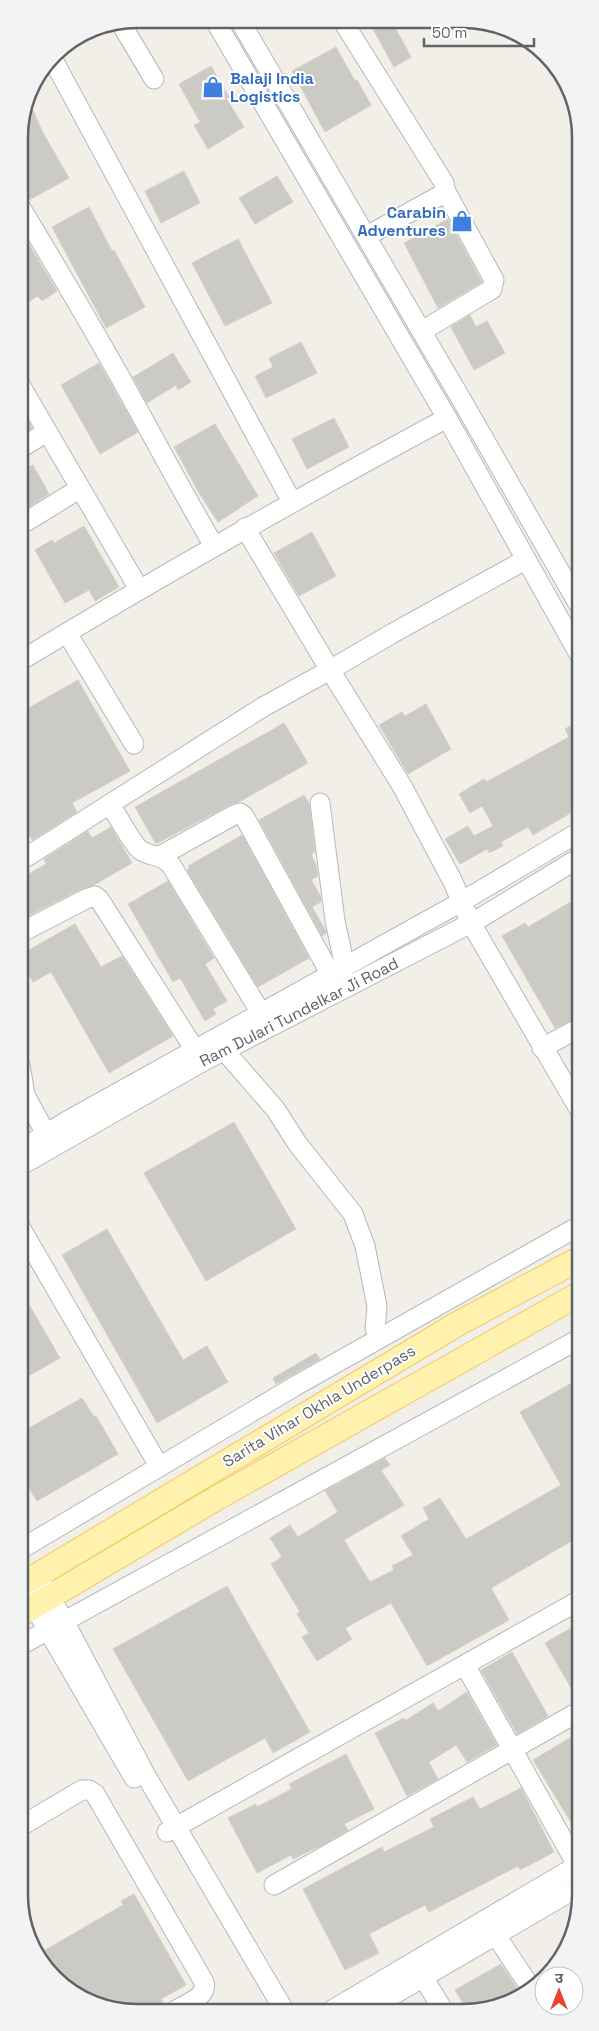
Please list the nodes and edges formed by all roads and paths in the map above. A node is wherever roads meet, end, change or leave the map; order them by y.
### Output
1 (124, 28) edge
2 (219, 28) edge
3 (244, 28) edge
4 (347, 28) edge
5 (55, 64) edge
6 (154, 79) dead end
7 (445, 190) junction
8 (28, 220) edge
9 (366, 236) junction
10 (422, 331) junction
11 (28, 399) edge
12 (447, 418) junction
13 (47, 432) junction
14 (28, 444) edge
15 (79, 489) junction
16 (292, 502) junction
17 (28, 520) edge
18 (246, 528) junction
19 (214, 546) junction
20 (525, 560) junction
21 (139, 589) junction
22 (572, 592) edge
23 (67, 633) junction
24 (572, 641) edge
25 (28, 656) edge
26 (330, 670) junction
27 (134, 744) dead end
28 (320, 803) dead end
29 (110, 804) junction
30 (572, 836) edge
31 (28, 855) edge
32 (160, 856) junction
33 (572, 862) edge
34 (461, 902) junction
35 (470, 924) junction
36 (28, 929) edge
37 (338, 971) junction
38 (261, 1013) junction
39 (571, 1032) edge
40 (542, 1048) junction
41 (224, 1050) junction
42 (198, 1056) junction
43 (571, 1097) edge
44 (28, 1101) edge
45 (46, 1134) junction
46 (28, 1145) edge
47 (28, 1161) edge
48 (571, 1230) edge
49 (28, 1241) edge
50 (571, 1263) edge
51 (571, 1298) edge
52 (381, 1338) junction
53 (571, 1343) edge
54 (159, 1466) junction
55 (28, 1544) edge
56 (28, 1580) edge
57 (28, 1586) edge
58 (35, 1605) edge
59 (571, 1605) edge
60 (64, 1620) junction
61 (47, 1630) junction
62 (28, 1641) edge
63 (465, 1665) junction
64 (571, 1716) edge
65 (512, 1749) junction
66 (28, 1822) edge
67 (171, 1830) junction
68 (571, 1850) edge
69 (571, 1870) edge
70 (274, 1885) dead end
71 (571, 1890) edge
72 (490, 1927) junction
73 (423, 1977) junction
74 (526, 1983) edge
75 (185, 2004) edge
76 (266, 2004) edge
77 (280, 2004) edge
78 (343, 2004) edge
79 (378, 2004) edge
80 (439, 2004) edge

1 - 6 street
2 - 12 street
3 - 9 street
4 - 7 street
5 - 16 street
7 - 9 street
7 - 10 street
8 - 19 street
9 - 10 street
10 - 22 street
11 - 13 street
12 - 16 street
12 - 20 street
13 - 14 street
13 - 15 street
15 - 17 street
15 - 21 street
16 - 18 street
18 - 19 street
18 - 26 street
19 - 21 street
20 - 24 street
20 - 26 street
21 - 23 street
23 - 25 street
23 - 27 street
26 - 29 street
26 - 34 street
28 - 37 street
29 - 31 street
29 - 32 street
30 - 34 street
32 - 37 street
32 - 38 street
33 - 35 street, Ram Dulari Tundelkar Ji Road
34 - 35 street
34 - 37 street
35 - 40 street
35 - 41 street, Ram Dulari Tundelkar Ji Road
36 - 42 street
37 - 38 street
38 - 42 street
39 - 40 street
40 - 43 street
41 - 42 street, Ram Dulari Tundelkar Ji Road
41 - 52 street
42 - 45 street, Ram Dulari Tundelkar Ji Road
42 - 47 street, Ram Dulari Tundelkar Ji Road
44 - 45 street
45 - 46 street, Ram Dulari Tundelkar Ji Road
48 - 52 street
49 - 54 street
50 - 56 main road, Sarita Vihar Okhla Underpass
51 - 58 main road, Sarita Vihar Okhla Underpass
52 - 54 street
53 - 60 street
54 - 55 street
57 - 58 street
58 - 60 street
58 - 61 street
59 - 63 street
60 - 61 street
60 - 67 street
61 - 62 street
61 - 67 street
63 - 65 street
63 - 67 street
64 - 65 street
65 - 68 street
65 - 70 street
66 - 75 street
67 - 76 street
67 - 77 street
69 - 72 street
71 - 72 street
72 - 73 street
72 - 74 street
72 - 78 street
73 - 79 street
73 - 80 street

